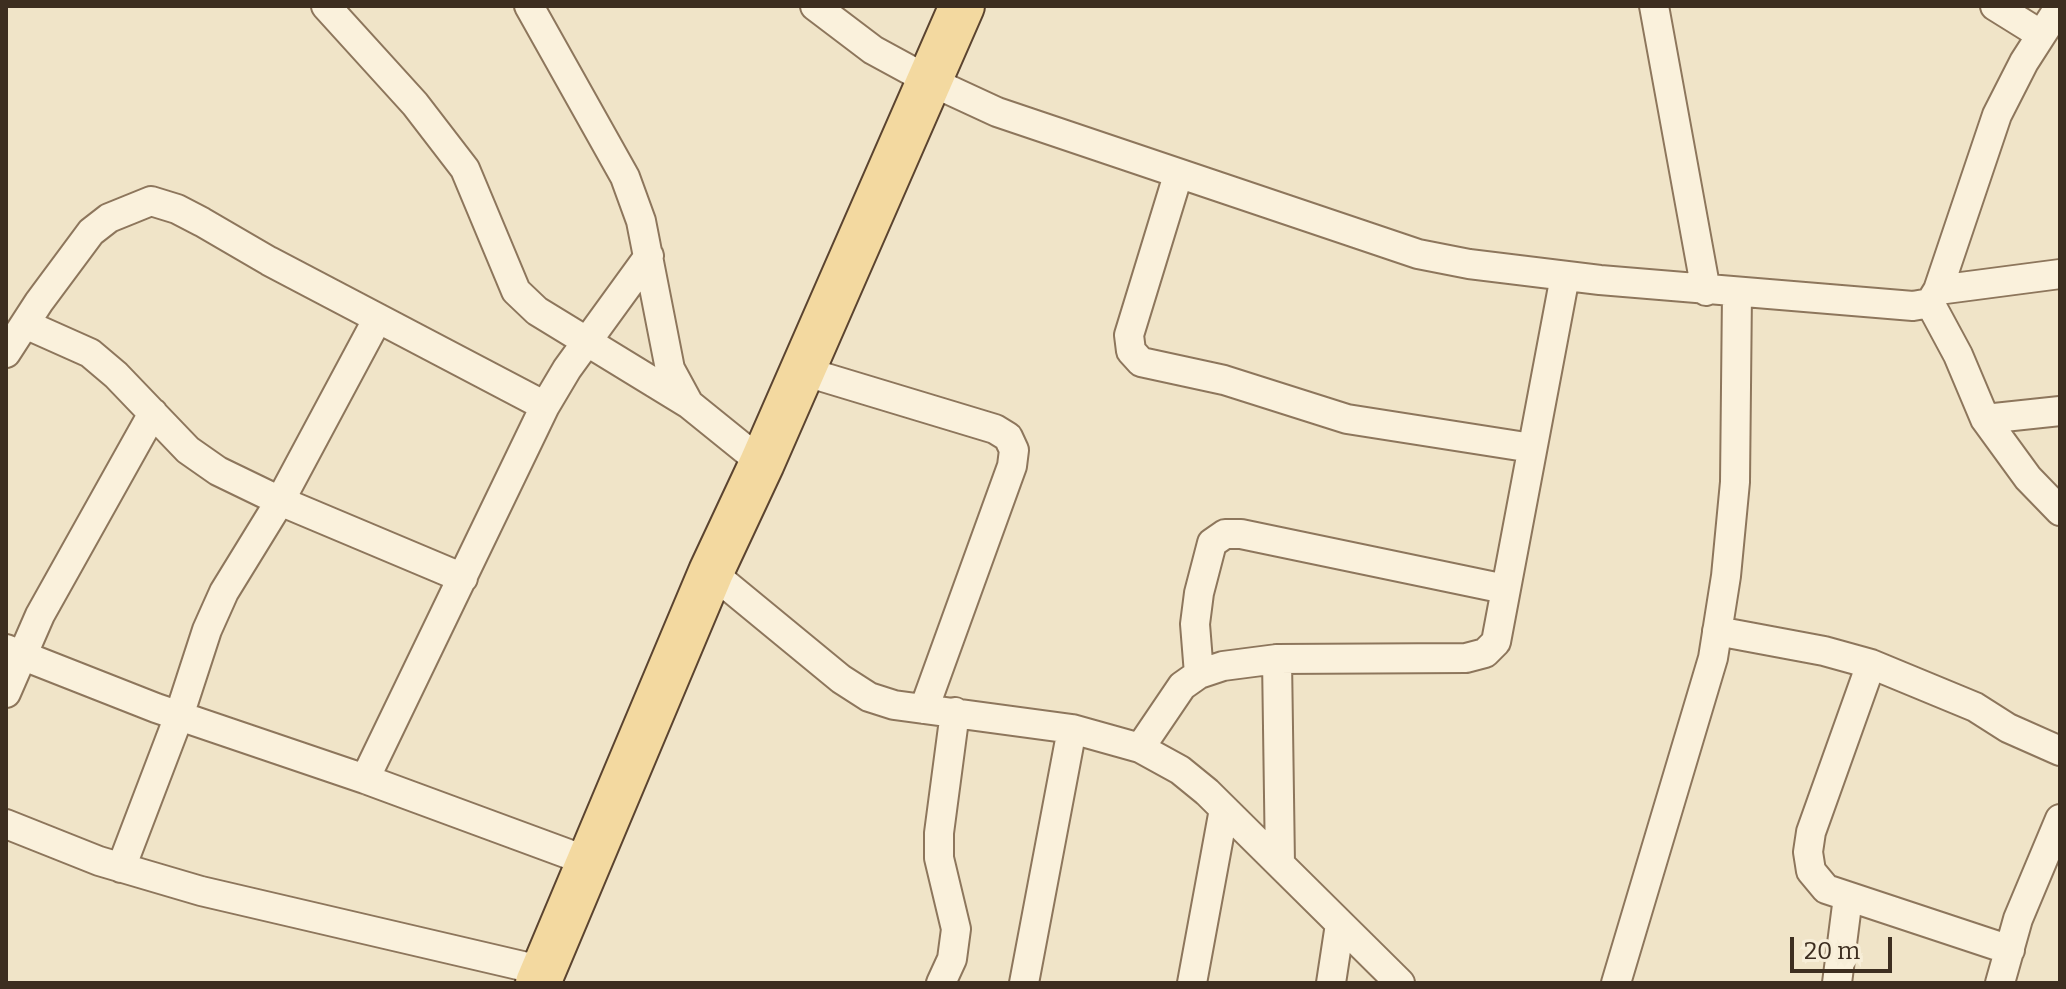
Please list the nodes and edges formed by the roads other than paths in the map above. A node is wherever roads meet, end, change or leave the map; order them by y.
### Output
1 (326, 6) edge
2 (529, 6) edge
3 (815, 6) edge
4 (962, 6) edge
5 (1654, 6) edge
6 (1995, 6) edge
7 (2060, 6) edge
8 (2040, 34) junction
9 (930, 81) junction
10 (1178, 175) junction
11 (649, 256) junction
12 (2060, 274) edge
13 (1565, 276) junction
14 (1706, 291) junction
15 (1737, 293) junction
16 (1934, 296) junction
17 (378, 318) junction
18 (25, 324) junction
19 (587, 342) junction
20 (6, 353) edge
21 (803, 371) junction
22 (689, 404) junction
23 (545, 406) junction
24 (2060, 411) edge
25 (153, 413) junction
26 (1985, 419) junction
27 (1532, 448) junction
28 (762, 463) junction
29 (280, 501) junction
30 (2060, 511) edge
31 (711, 572) junction
32 (463, 578) junction
33 (1505, 589) junction
34 (1717, 631) junction
35 (14, 652) edge
36 (1277, 659) junction
37 (1871, 664) junction
38 (1199, 674) junction
39 (6, 693) edge
40 (924, 709) junction
41 (955, 712) junction
42 (179, 716) junction
43 (1072, 729) junction
44 (1140, 748) junction
45 (2060, 751) edge
46 (365, 779) junction
47 (1224, 809) junction
48 (2060, 819) edge
49 (6, 824) edge
50 (590, 862) junction
51 (1280, 864) junction
52 (121, 868) junction
53 (1848, 897) junction
54 (1340, 924) junction
55 (2010, 950) junction
56 (541, 977) edge
57 (941, 983) edge
58 (1024, 983) edge
59 (1192, 983) edge
60 (1331, 983) edge
61 (1400, 983) edge
62 (1616, 983) edge
63 (1837, 983) edge
64 (2000, 983) edge

1 - 19 street
2 - 11 street
3 - 9 street
4 - 9 main road
5 - 14 street
6 - 8 street
7 - 8 street
8 - 16 street
9 - 10 street
9 - 21 main road
10 - 13 street
10 - 27 street
11 - 19 street
11 - 22 street
12 - 16 street
13 - 14 street
13 - 27 street
14 - 15 street
15 - 16 street
15 - 34 street
16 - 26 street
17 - 18 street
17 - 23 street
17 - 29 street
18 - 20 street
18 - 25 street
19 - 22 street
19 - 23 street
21 - 28 main road
21 - 40 street
22 - 28 street
23 - 32 street
24 - 26 street
25 - 29 street
25 - 35 street
26 - 30 street
27 - 33 street
28 - 31 main road
29 - 32 street
29 - 42 street
31 - 40 street
31 - 50 main road
32 - 46 street
33 - 36 street
33 - 38 street
34 - 37 street
34 - 62 street
35 - 39 street
35 - 42 street
36 - 38 street
36 - 51 street
37 - 45 street
37 - 53 street
38 - 44 street
40 - 41 street
41 - 43 street
41 - 57 street
42 - 46 street
42 - 52 street
43 - 44 street
43 - 58 street
44 - 47 street
46 - 50 street
47 - 51 street
47 - 59 street
48 - 55 street
49 - 52 street
50 - 56 main road
51 - 54 street
52 - 56 street
53 - 55 street
53 - 63 street
54 - 60 street
54 - 61 street
55 - 64 street

